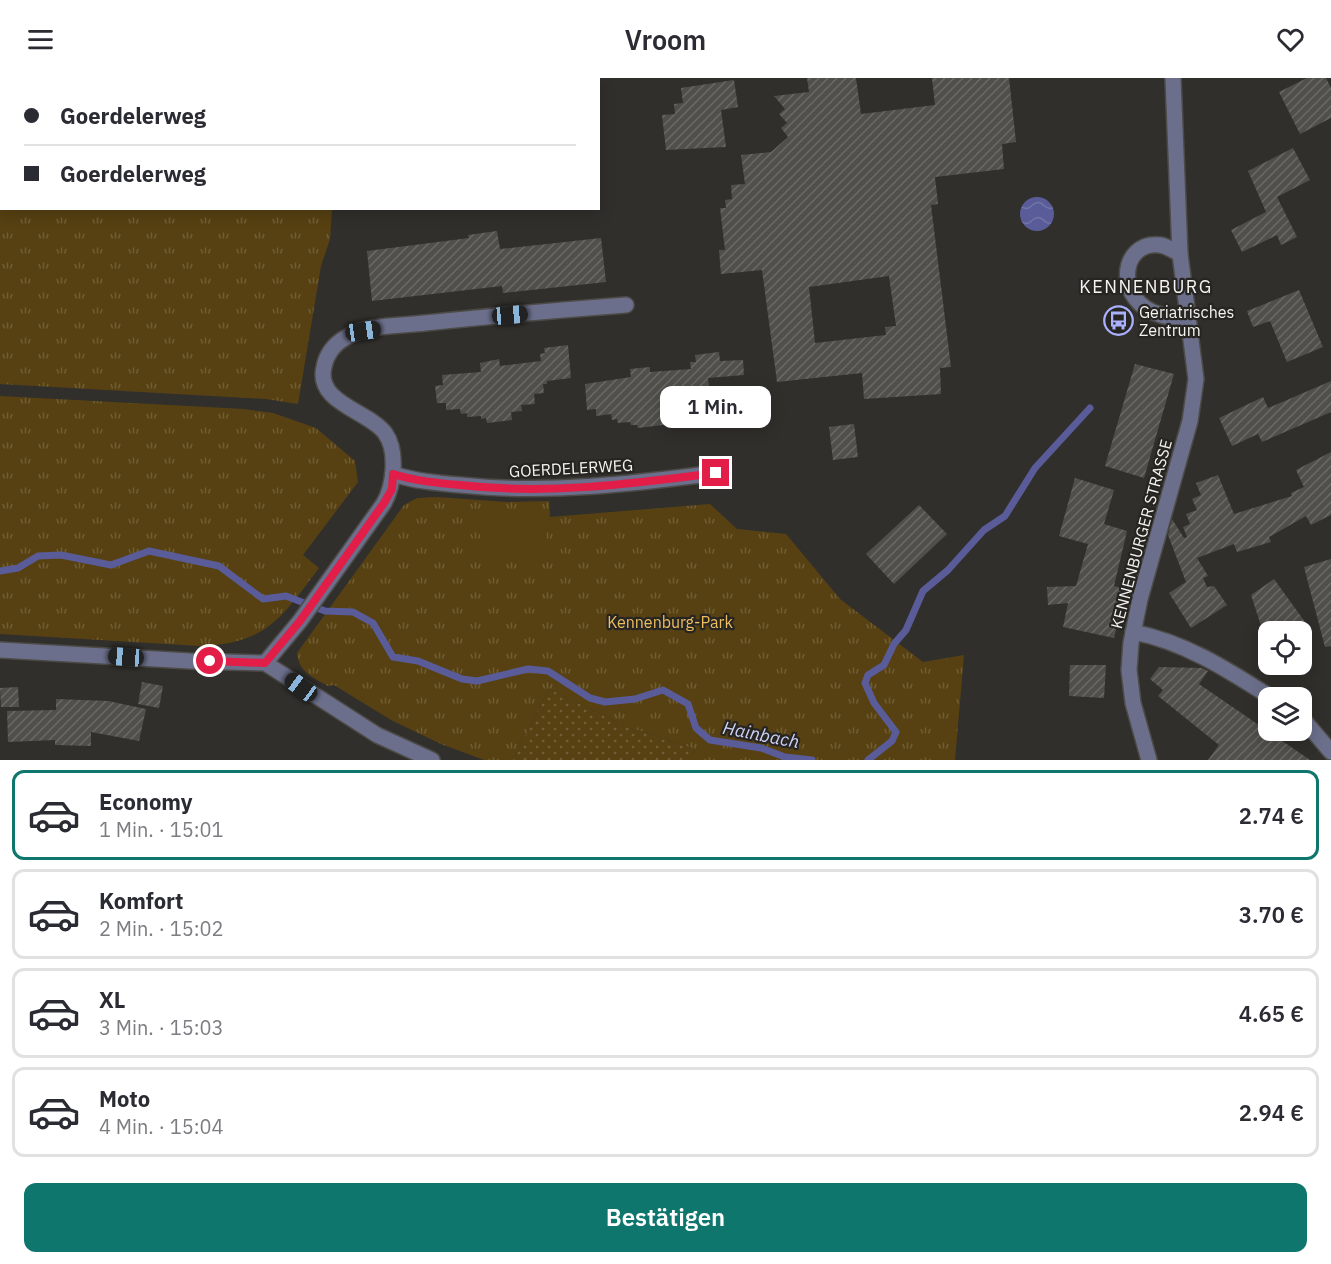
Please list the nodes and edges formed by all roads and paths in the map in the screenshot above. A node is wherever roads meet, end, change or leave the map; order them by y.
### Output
1 (1173, 78) edge
2 (1180, 254) junction
3 (626, 304) dead end
4 (1189, 317) junction
5 (716, 473) dead end
6 (393, 474) junction
7 (1133, 632) junction
8 (0, 650) edge
9 (265, 663) junction
10 (1258, 690) edge
11 (1312, 730) edge
12 (1331, 752) edge
13 (432, 760) edge
14 (1149, 760) edge

1 - 2 street, KENNENBURGER STRASSE
2 - 4 street, KENNENBURGER STRASSE
2 - 4 street
3 - 6 street
4 - 7 street, KENNENBURGER STRASSE
5 - 6 street, GOERDELERWEG
6 - 9 street
7 - 10 street
7 - 14 street, KENNENBURGER STRASSE
8 - 9 street
9 - 13 street
11 - 12 street

